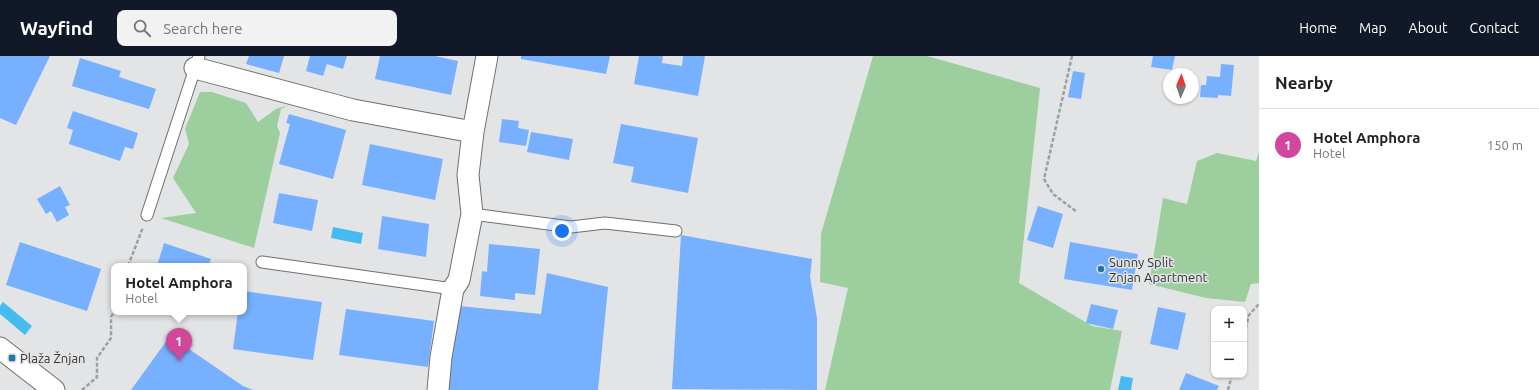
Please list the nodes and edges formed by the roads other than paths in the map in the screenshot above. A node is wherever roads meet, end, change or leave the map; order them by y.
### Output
1 (487, 56) edge
2 (197, 62) edge
3 (473, 132) junction
4 (472, 214) junction
5 (147, 215) road end
6 (676, 231) dead end
7 (262, 262) dead end
8 (453, 289) junction
9 (0, 348) edge
10 (54, 390) edge
11 (438, 390) edge

1 - 3 street
2 - 3 street
2 - 5 lane
3 - 4 street
4 - 6 lane
4 - 8 street
7 - 8 lane
8 - 11 street
9 - 10 street

